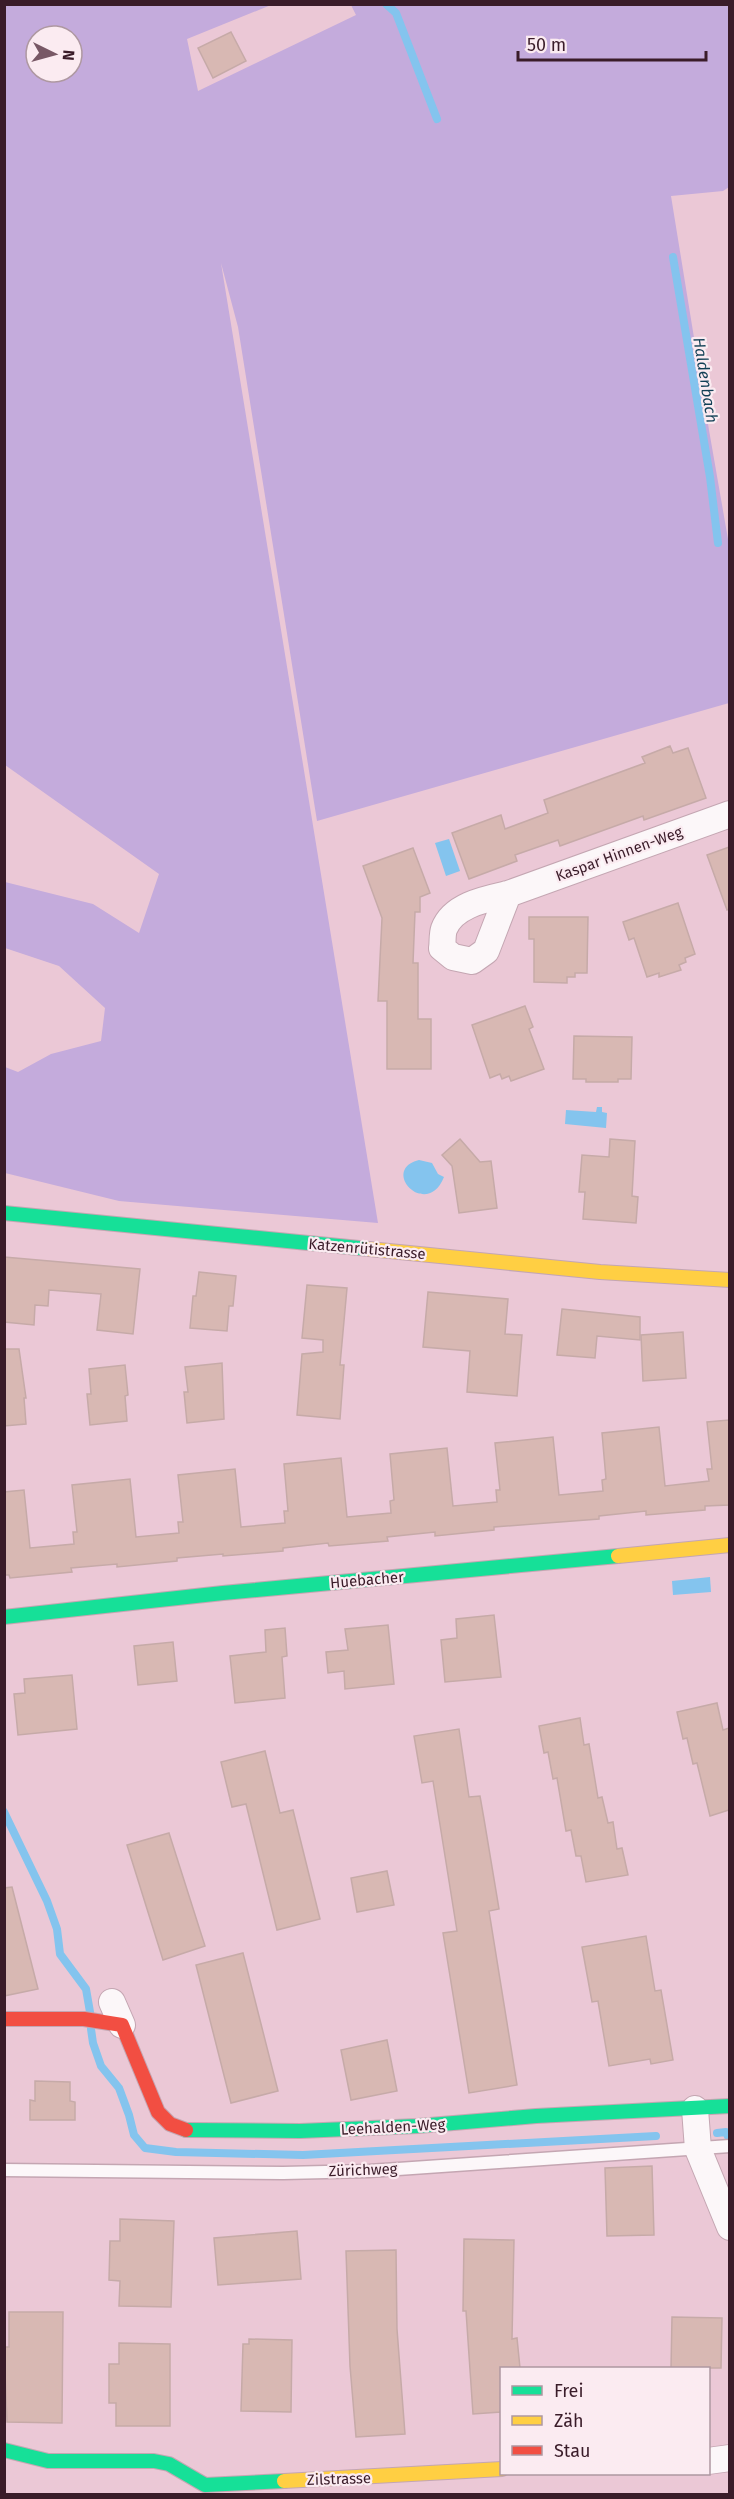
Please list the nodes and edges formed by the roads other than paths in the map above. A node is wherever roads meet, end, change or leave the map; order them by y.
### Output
1 (729, 814) edge
2 (508, 894) dead end
3 (4, 1213) edge
4 (729, 1280) edge
5 (729, 1545) edge
6 (4, 1617) edge
7 (4, 2019) edge
8 (729, 2106) edge
9 (695, 2109) junction
10 (716, 2147) edge
11 (4, 2170) edge
12 (729, 2227) edge
13 (4, 2450) edge
14 (729, 2458) edge
15 (710, 2461) edge
16 (500, 2469) edge

1 - 2 street, Kaspar Hinnen-Weg
3 - 4 street, Katzenrütistrasse
5 - 6 street, Huebacher
7 - 9 street, Leehalden-Weg
8 - 9 street, Leehalden-Weg
9 - 10 street
10 - 11 lane, Zürichweg
10 - 12 street
13 - 16 street, Zilstrasse
14 - 15 street

